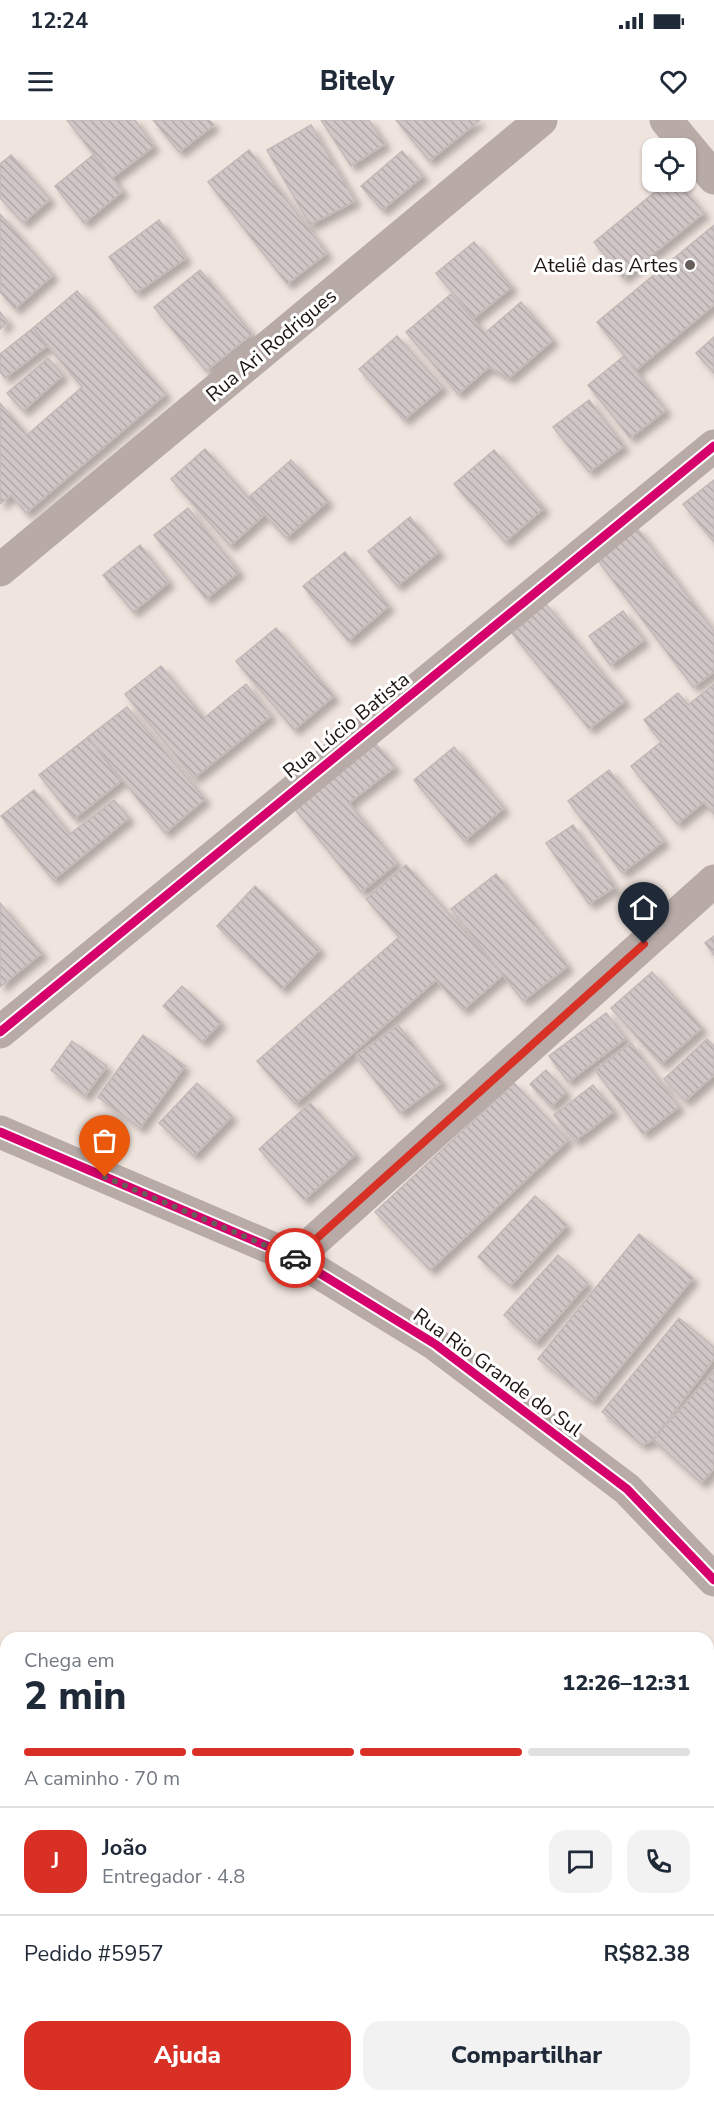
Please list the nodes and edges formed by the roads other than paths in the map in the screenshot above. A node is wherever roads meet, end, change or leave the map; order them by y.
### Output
1 (541, 120) edge
2 (666, 120) edge
3 (714, 178) edge
4 (714, 446) edge
5 (0, 570) edge
6 (714, 881) edge
7 (0, 1032) edge
8 (0, 1132) edge
9 (295, 1258) junction
10 (714, 1580) edge

1 - 5 street, Rua Ari Rodrigues
2 - 3 street
4 - 7 street, Rua Lúcio Batista
6 - 9 street
8 - 9 street, Rua Rio Grande do Sul
9 - 10 street, Rua Rio Grande do Sul

